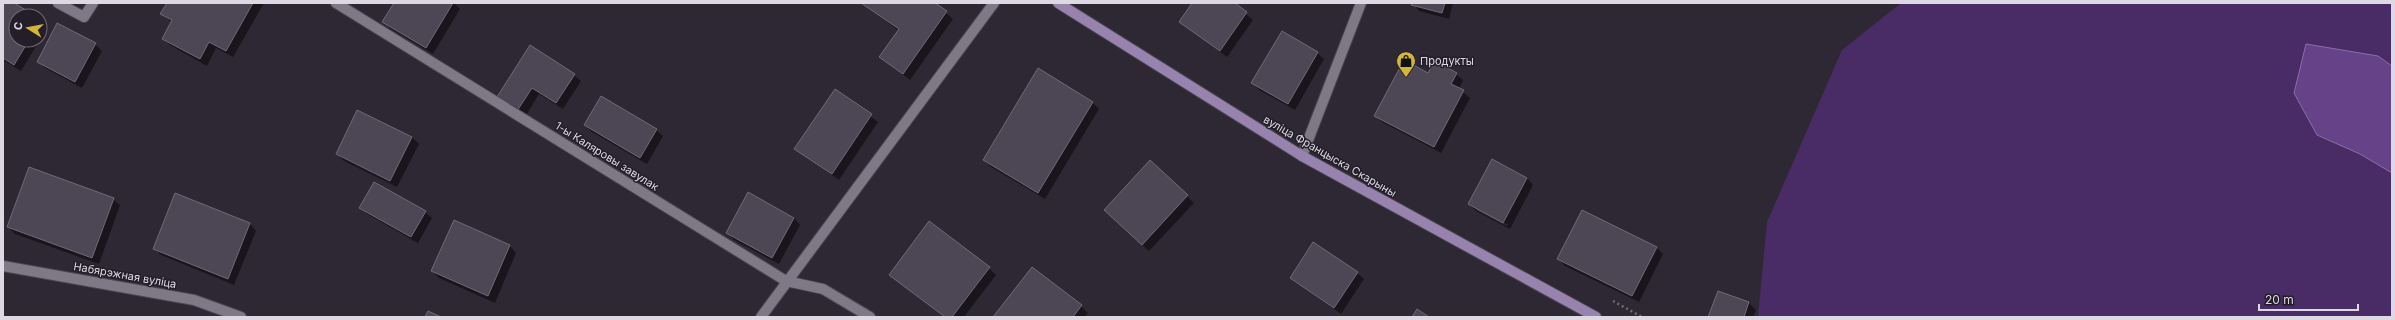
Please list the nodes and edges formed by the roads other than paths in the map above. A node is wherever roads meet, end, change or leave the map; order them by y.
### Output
1 (58, 3) edge
2 (93, 3) edge
3 (336, 3) edge
4 (994, 3) edge
5 (1058, 3) edge
6 (1361, 3) edge
7 (1302, 156) junction
8 (3, 266) edge
9 (786, 281) junction
10 (241, 317) edge
11 (761, 317) edge
12 (870, 317) edge
13 (1596, 317) edge

1 - 2 street
3 - 9 street, 1-ы Каляровы завулак
4 - 9 street
5 - 7 main road, вуліца Францыска Скарыны
6 - 7 street
7 - 13 main road, вуліца Францыска Скарыны
8 - 10 street, Набярэжная вуліца
9 - 11 street
9 - 12 street, 1-ы Каляровы завулак

